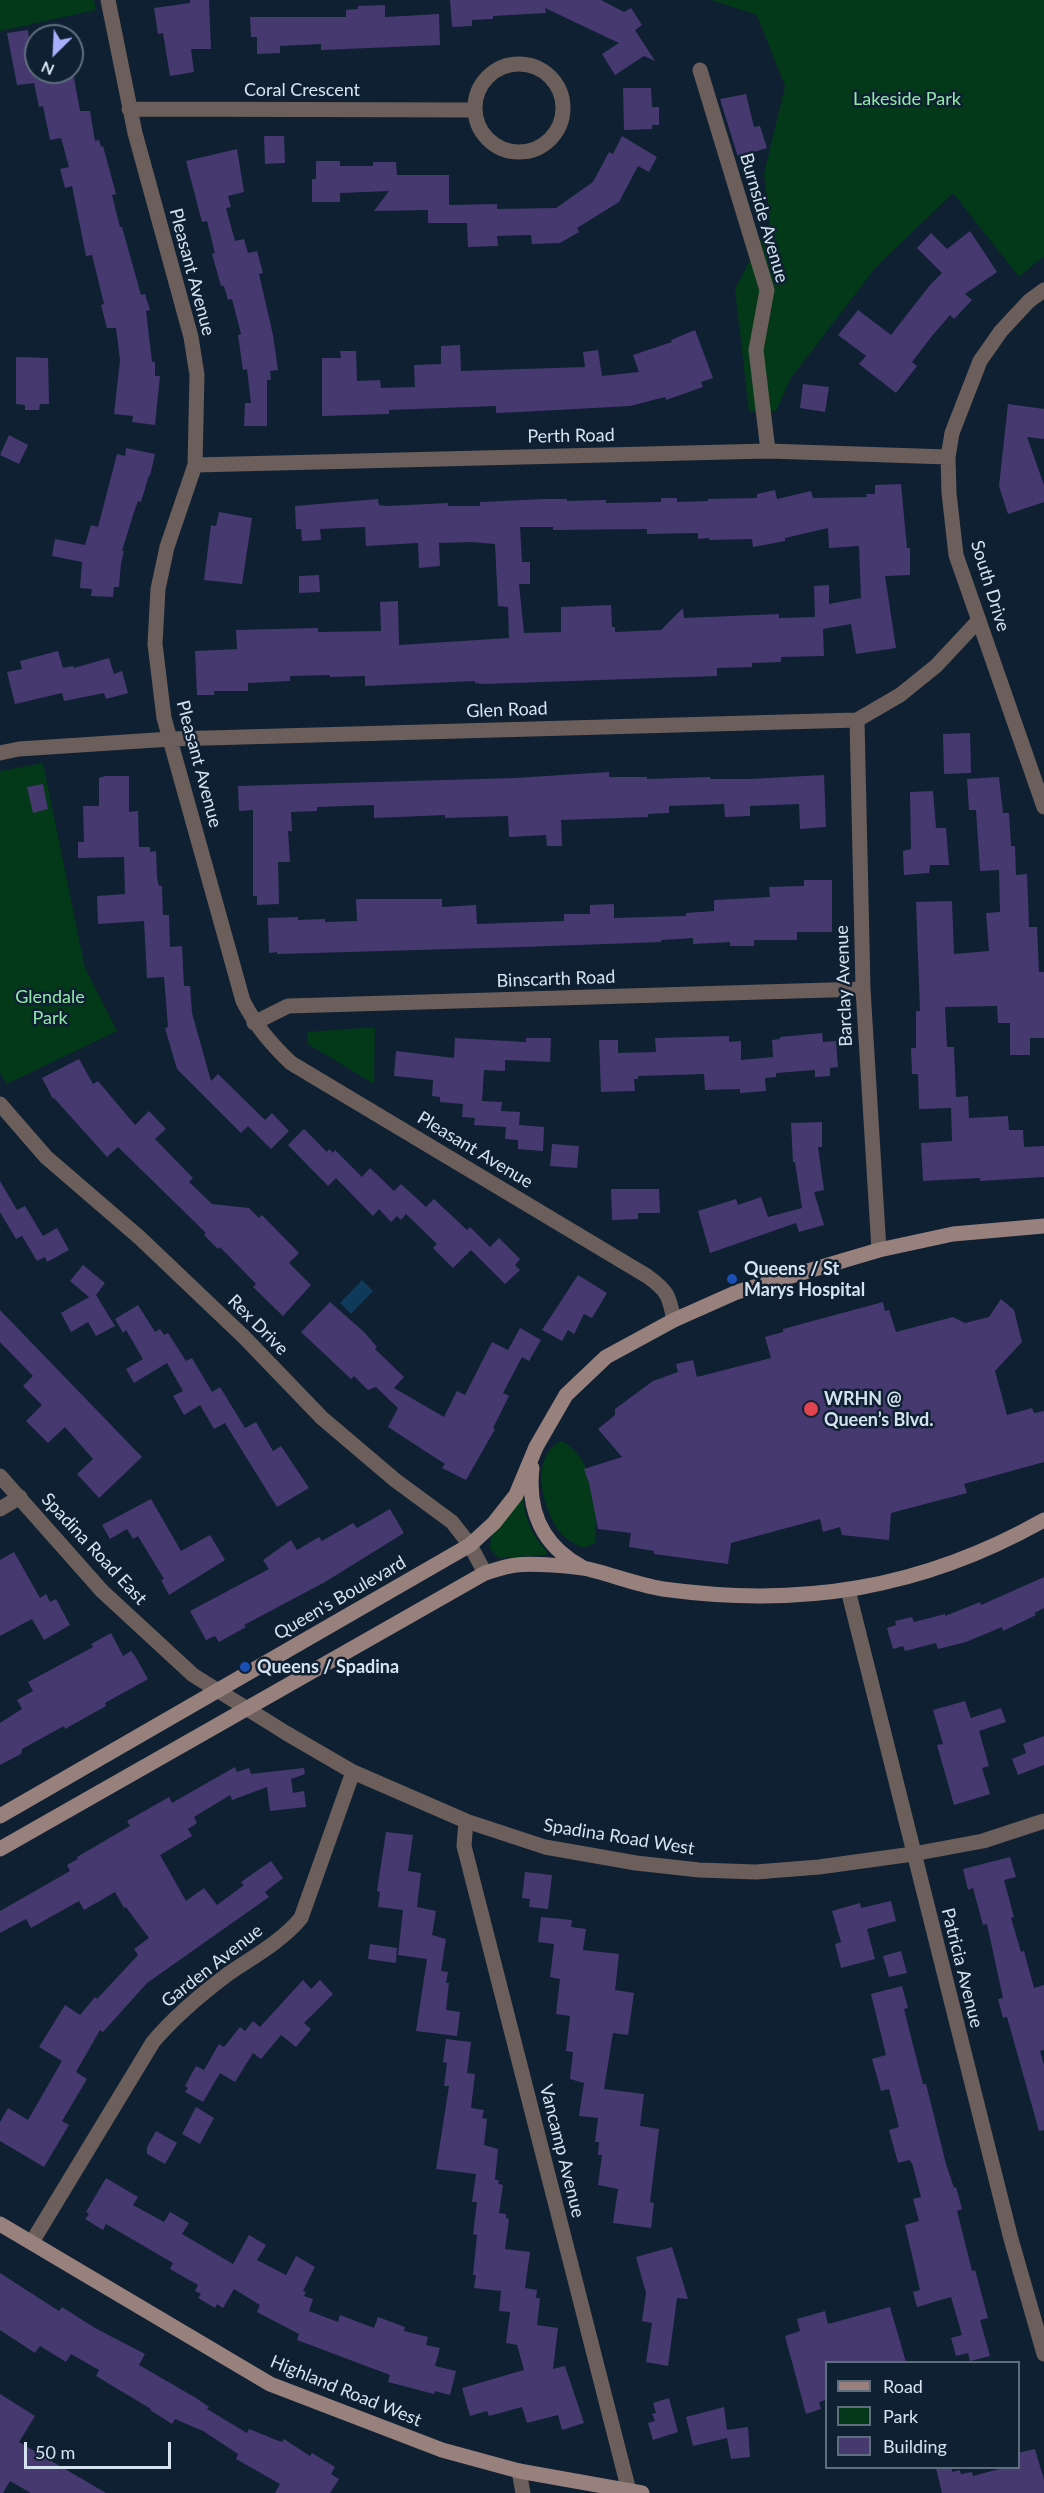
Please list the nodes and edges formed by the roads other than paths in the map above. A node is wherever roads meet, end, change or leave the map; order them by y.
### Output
1 (108, 0) edge
2 (700, 70) dead end
3 (129, 109) junction
4 (474, 110) junction
5 (1044, 290) edge
6 (768, 451) junction
7 (948, 457) junction
8 (195, 465) junction
9 (979, 620) junction
10 (857, 720) junction
11 (171, 739) junction
12 (0, 753) edge
13 (1044, 807) edge
14 (862, 988) junction
15 (254, 1023) junction
16 (0, 1104) edge
17 (1044, 1226) edge
18 (879, 1250) junction
19 (674, 1320) junction
20 (536, 1447) junction
21 (0, 1476) edge
22 (20, 1497) junction
23 (0, 1509) edge
24 (1044, 1520) edge
25 (470, 1545) junction
26 (585, 1569) junction
27 (485, 1573) junction
28 (848, 1590) junction
29 (218, 1691) junction
30 (245, 1708) junction
31 (353, 1772) junction
32 (0, 1816) edge
33 (466, 1821) junction
34 (1044, 1821) edge
35 (0, 1849) edge
36 (914, 1854) junction
37 (0, 2223) edge
38 (32, 2242) junction
39 (1044, 2354) edge
40 (519, 2471) junction
41 (636, 2492) edge
42 (523, 2493) edge

1 - 3 street, Pleasant Avenue
2 - 6 street, Burnside Avenue
3 - 4 street, Coral Crescent
3 - 8 street, Pleasant Avenue
4 - 4 street
5 - 7 street, South Drive
6 - 7 street, Perth Road
6 - 8 street, Perth Road
7 - 9 street, South Drive
8 - 11 street, Pleasant Avenue
9 - 10 street, Glen Road
9 - 13 street, South Drive
10 - 11 street, Glen Road
10 - 14 street, Barclay Avenue
11 - 12 street, Glen Road
11 - 15 street, Pleasant Avenue
14 - 15 street, Binscarth Road
14 - 18 street, Barclay Avenue
15 - 19 street, Pleasant Avenue
16 - 25 street, Rex Drive
17 - 18 street, Queen's Boulevard
18 - 19 street, Queen's Boulevard
19 - 20 street, Queen's Boulevard
20 - 25 street, Queen's Boulevard
20 - 26 street, Queen's Boulevard
21 - 22 street, Spadina Road East
22 - 23 street
22 - 29 street, Spadina Road East
24 - 28 street, Queen's Boulevard
25 - 27 street, Rex Drive
25 - 29 street, Queen's Boulevard
26 - 27 street, Queen's Boulevard
26 - 28 street, Queen's Boulevard
27 - 30 street, Queen's Boulevard
28 - 36 street, Patricia Avenue
29 - 30 street, Spadina Road West
29 - 32 street, Queen's Boulevard
30 - 31 street, Spadina Road West
30 - 35 street, Queen's Boulevard
31 - 33 street, Spadina Road West
31 - 38 street, Garden Avenue
33 - 36 street, Spadina Road West
33 - 41 street, Vancamp Avenue
34 - 36 street, Spadina Road West
36 - 39 street, Patricia Avenue
37 - 38 street, Highland Road West
38 - 40 street, Highland Road West
40 - 41 street, Highland Road West
40 - 42 street

